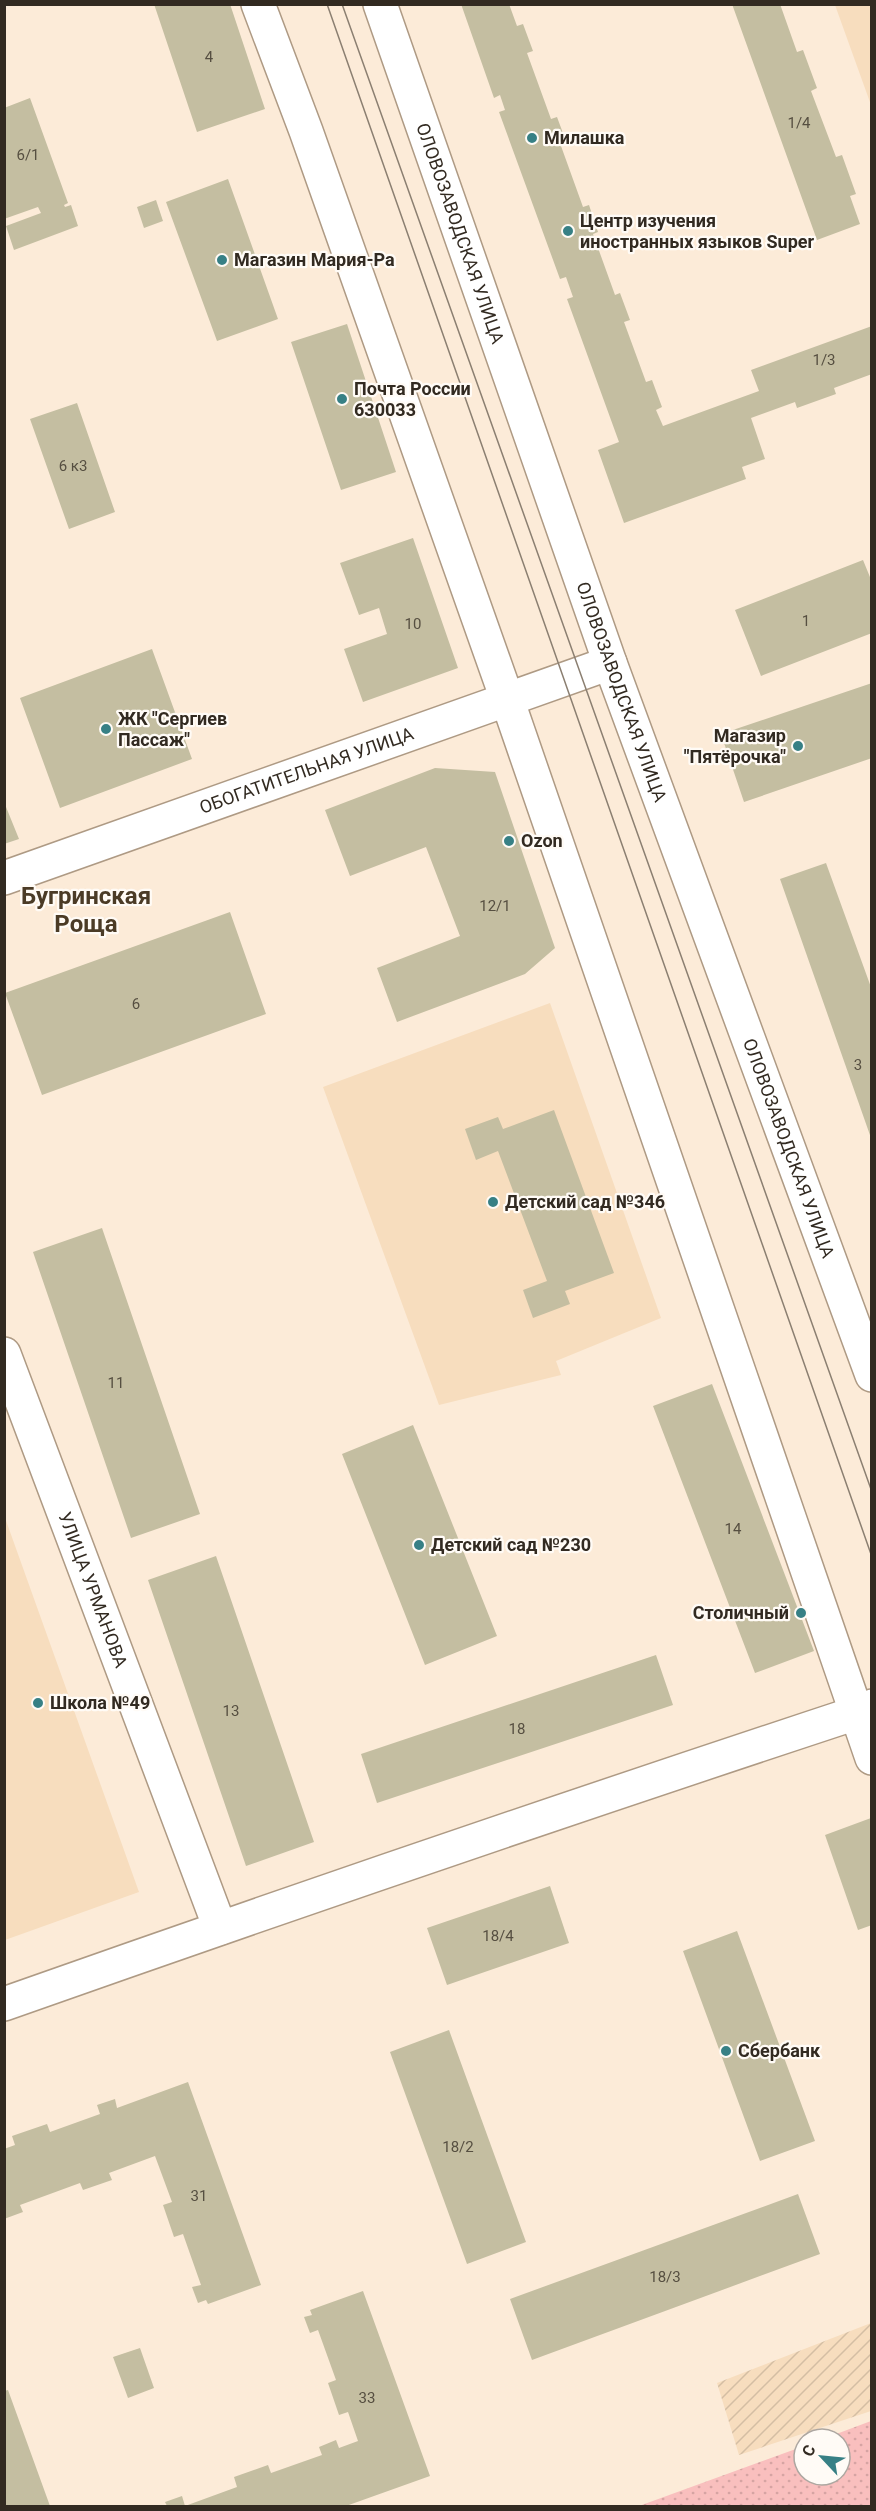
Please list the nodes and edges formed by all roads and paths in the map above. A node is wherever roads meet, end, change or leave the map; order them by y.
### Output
1 (258, 4) edge
2 (380, 4) edge
3 (610, 663) junction
4 (507, 699) junction
5 (4, 878) edge
6 (4, 1354) edge
7 (872, 1375) edge
8 (864, 1710) edge
9 (872, 1758) edge
10 (220, 1928) junction
11 (4, 2004) edge

1 - 4 street
2 - 3 street, ОЛОВОЗАВОДСКАЯ УЛИЦА
3 - 4 street, ОБОГАТИТЕЛЬНАЯ УЛИЦА
3 - 7 street, ОЛОВОЗАВОДСКАЯ УЛИЦА
4 - 5 street, ОБОГАТИТЕЛЬНАЯ УЛИЦА
4 - 8 street
6 - 10 street, УЛИЦА УРМАНОВА
8 - 9 street
8 - 10 street
10 - 11 street

